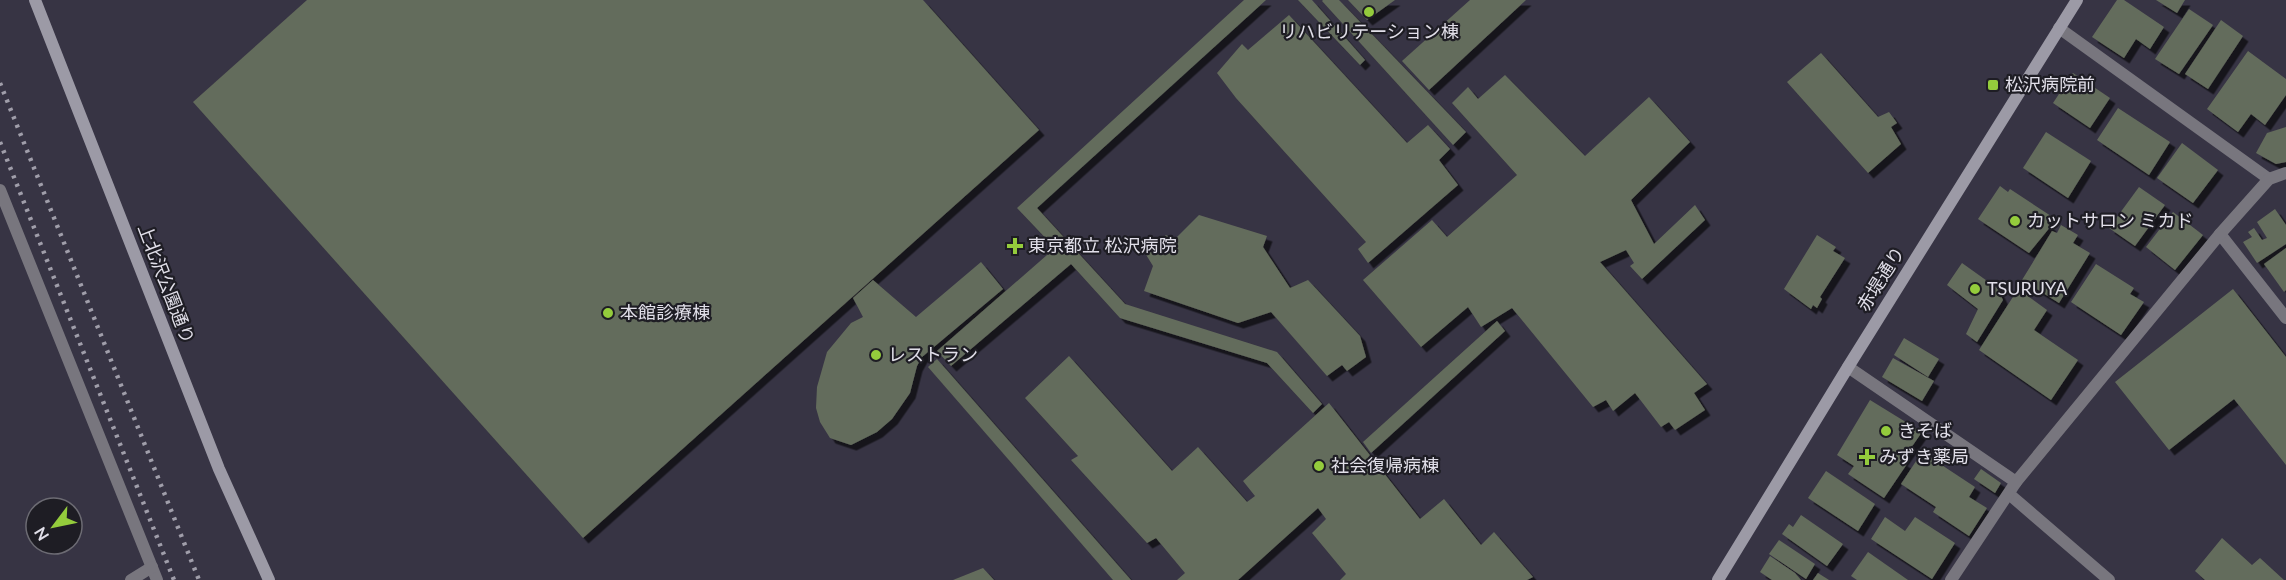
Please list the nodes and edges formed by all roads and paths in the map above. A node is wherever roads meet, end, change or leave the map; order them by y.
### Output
1 (35, 0) edge
2 (2077, 0) edge
3 (2058, 28) junction
4 (2286, 173) edge
5 (2270, 179) junction
6 (0, 190) edge
7 (2220, 234) junction
8 (2286, 318) edge
9 (1848, 367) junction
10 (2016, 482) junction
11 (2009, 494) junction
12 (152, 567) junction
13 (131, 580) edge
14 (157, 580) edge
15 (269, 580) edge
16 (1718, 580) edge
17 (1951, 580) edge
18 (2109, 580) edge

1 - 15 street, 上北沢公園通り
2 - 3 street, 赤堤通り
3 - 5 street
3 - 9 street, 赤堤通り
4 - 5 street
5 - 7 street
6 - 12 street
7 - 8 street
7 - 10 street
9 - 10 street
9 - 16 street, 赤堤通り
10 - 11 street
11 - 17 street
11 - 18 street
12 - 13 street
12 - 14 street

